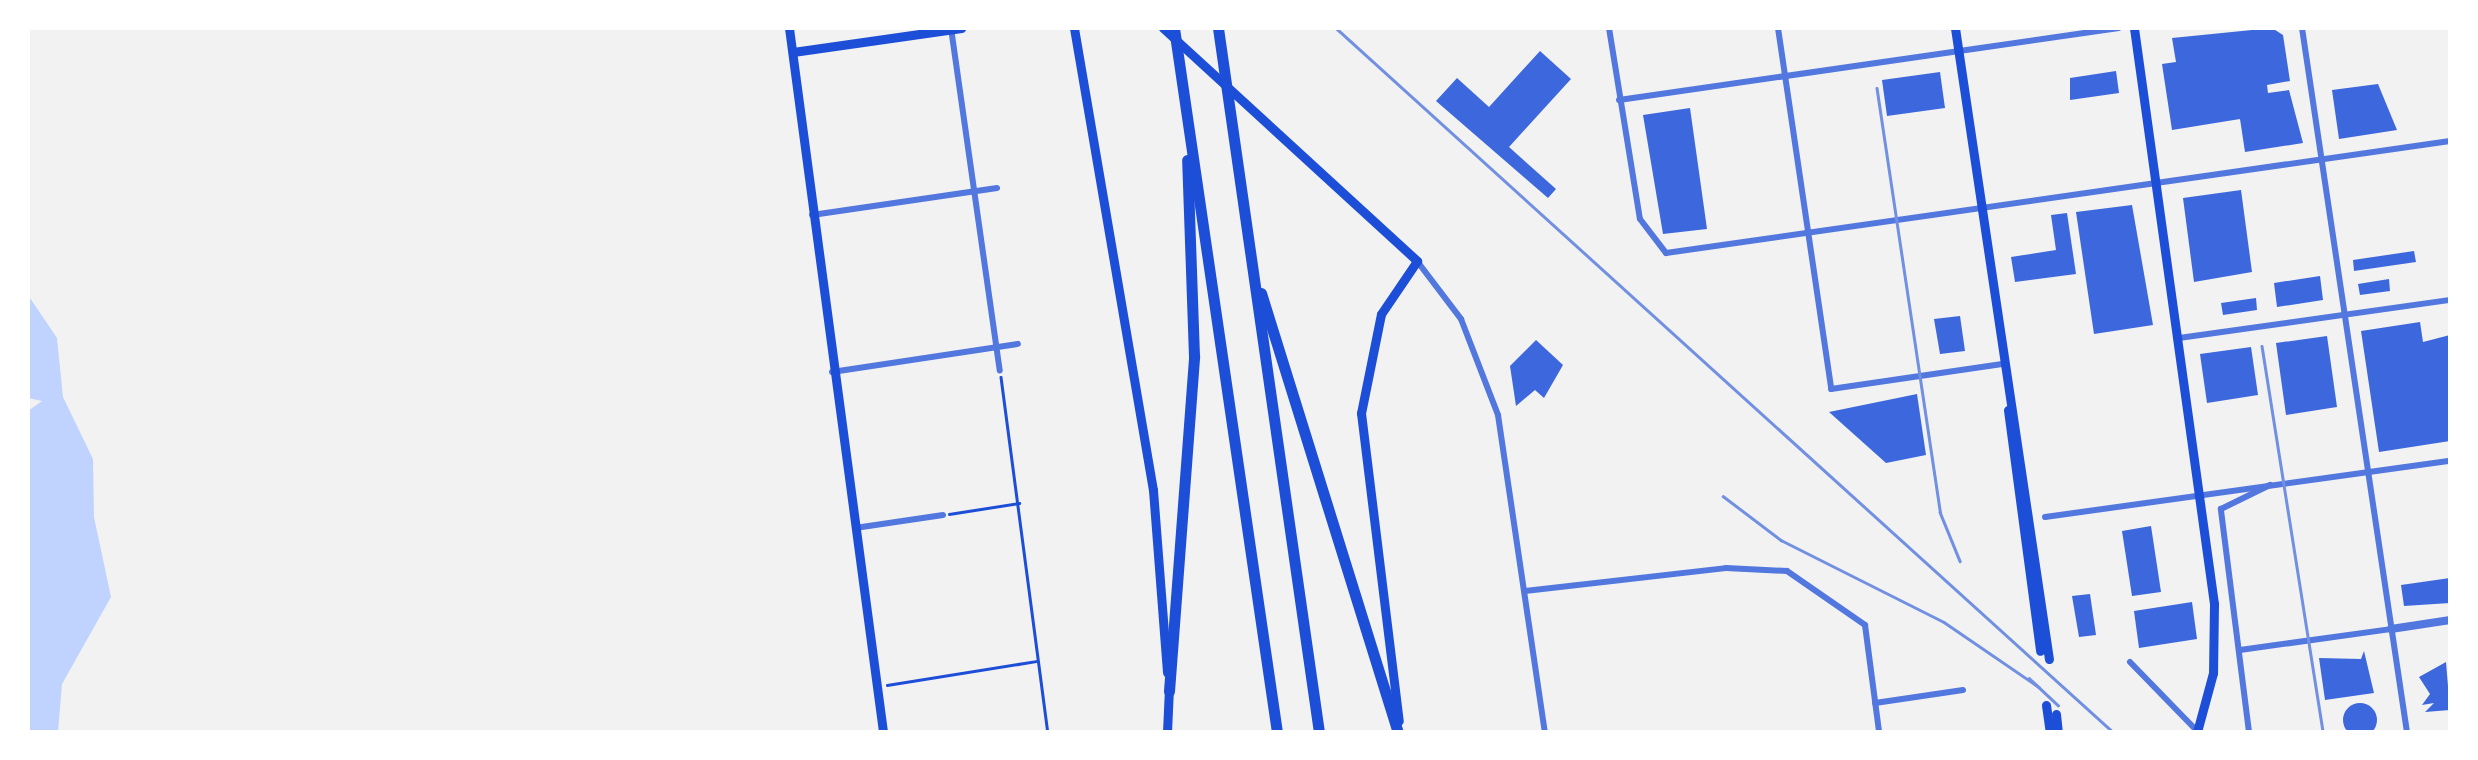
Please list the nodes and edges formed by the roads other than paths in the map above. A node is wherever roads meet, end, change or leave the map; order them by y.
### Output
1 (789, 28) edge
2 (951, 28) edge
3 (961, 28) edge
4 (1074, 28) edge
5 (1164, 28) edge
6 (1174, 28) edge
7 (1218, 28) edge
8 (1608, 28) edge
9 (1778, 28) edge
10 (1955, 28) edge
11 (2119, 28) edge
12 (2134, 28) edge
13 (2302, 28) edge
14 (1958, 51) junction
15 (793, 52) junction
16 (1785, 76) junction
17 (1619, 100) junction
18 (1188, 126) junction
19 (2450, 140) edge
20 (2321, 159) junction
21 (2156, 183) junction
22 (997, 188) dead end
23 (974, 191) junction
24 (1980, 208) junction
25 (810, 215) junction
26 (1808, 233) junction
27 (1247, 240) junction
28 (1417, 261) junction
29 (2450, 300) edge
30 (2343, 315) junction
31 (2179, 338) junction
32 (1018, 344) dead end
33 (997, 347) junction
34 (2002, 364) junction
35 (1000, 371) road end
36 (831, 372) junction
37 (2450, 461) edge
38 (2367, 473) junction
39 (2271, 485) junction
40 (2201, 495) junction
41 (943, 515) road end
42 (2044, 516) dead end
43 (854, 528) junction
44 (1525, 592) junction
45 (2450, 620) edge
46 (2390, 629) junction
47 (2040, 650) dead end
48 (2240, 650) junction
49 (2049, 659) dead end
50 (2130, 662) dead end
51 (1964, 690) dead end
52 (1169, 691) junction
53 (1875, 703) junction
54 (2046, 706) dead end
55 (2056, 714) dead end
56 (1166, 729) edge
57 (883, 732) edge
58 (1277, 732) edge
59 (1319, 732) edge
60 (1400, 732) edge
61 (1546, 732) edge
62 (1879, 732) edge
63 (2054, 732) edge
64 (2198, 732) edge
65 (2249, 732) edge
66 (2407, 732) edge

1 - 15 main road
2 - 3 main road
2 - 15 main road
2 - 23 street
4 - 52 main road
5 - 28 main road
6 - 18 highway
7 - 27 highway
8 - 17 street
9 - 16 street
10 - 14 main road
11 - 14 street
12 - 21 main road
13 - 20 street
14 - 16 street
14 - 24 main road
15 - 25 main road
16 - 17 street
16 - 26 street
17 - 26 street
18 - 52 highway
18 - 58 highway
19 - 20 street
20 - 21 street
20 - 30 street
21 - 24 street
21 - 31 main road
22 - 23 street
23 - 25 street
23 - 33 street
24 - 26 street
24 - 34 main road
25 - 36 main road
26 - 34 street
27 - 59 highway
27 - 60 highway
28 - 44 street
28 - 60 main road
29 - 30 street
30 - 31 street
30 - 38 street
31 - 40 main road
32 - 33 street
33 - 35 street
33 - 36 street
34 - 47 main road
34 - 49 main road
36 - 43 main road
37 - 38 street
38 - 39 street
38 - 46 street
39 - 40 street
39 - 48 street
40 - 42 street
40 - 64 main road
41 - 43 street
43 - 57 main road
44 - 53 street
44 - 61 street
45 - 46 street
46 - 48 street
46 - 66 street
48 - 65 street
50 - 64 street
51 - 53 street
52 - 56 main road
53 - 62 street
54 - 63 main road
55 - 63 main road

